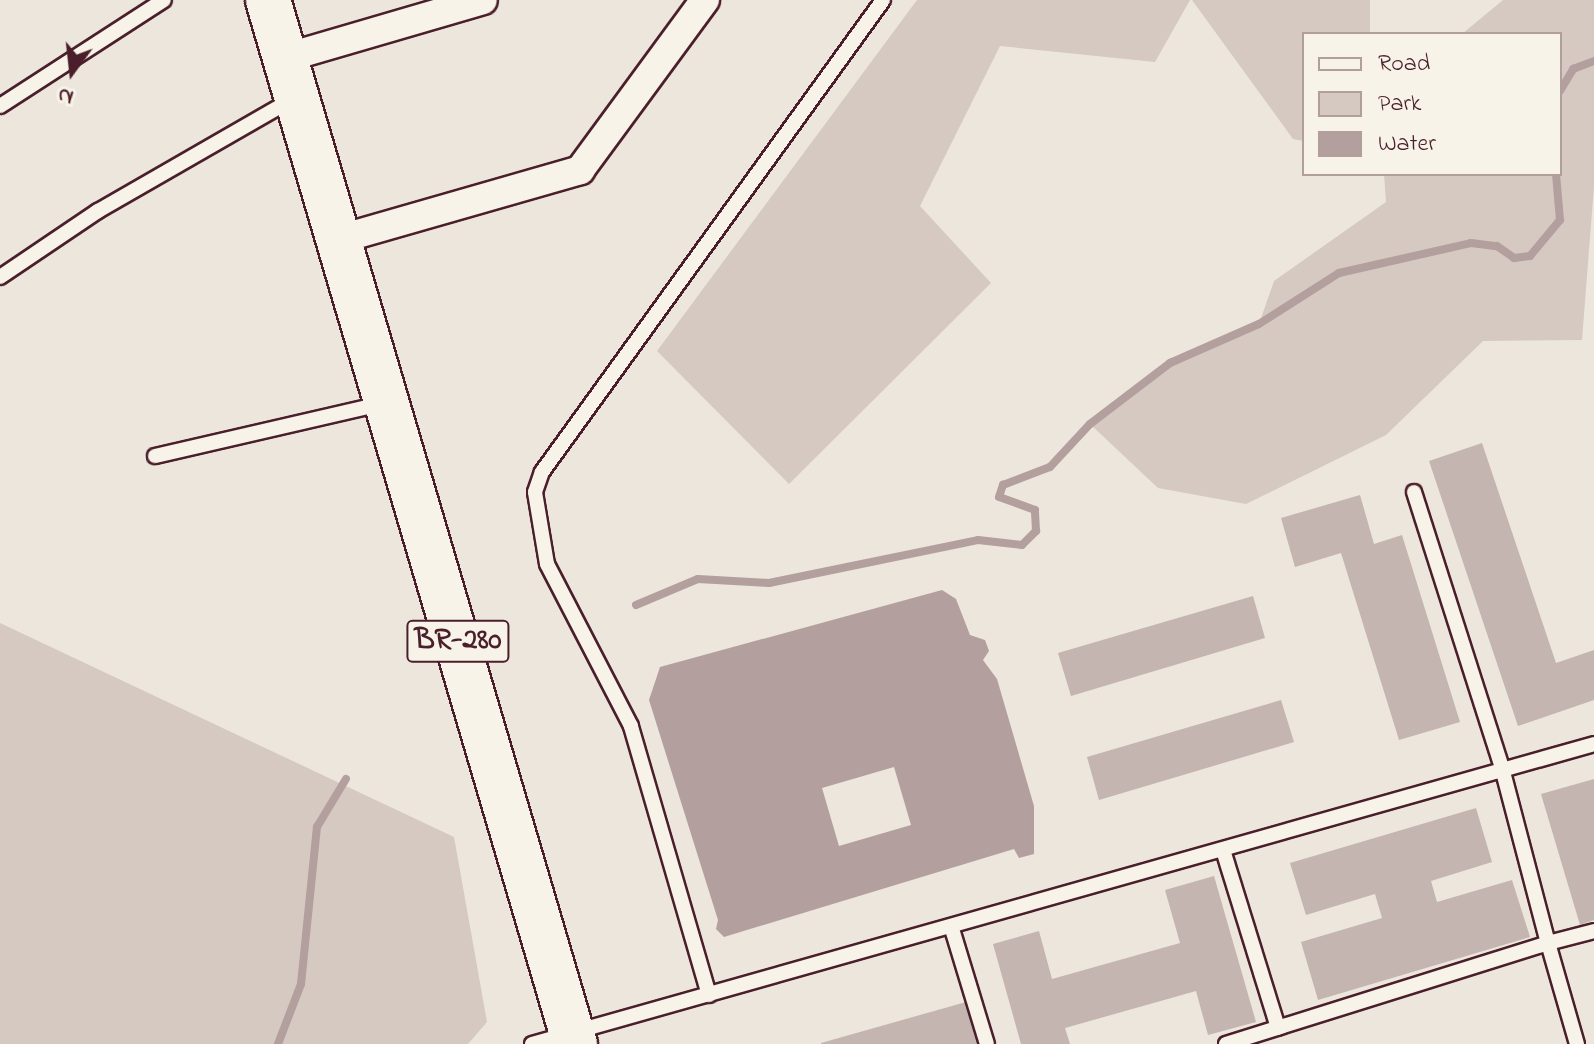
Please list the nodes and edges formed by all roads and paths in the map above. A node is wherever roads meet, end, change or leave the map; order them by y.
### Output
1 (164, 0) edge
2 (268, 0) edge
3 (483, 0) edge
4 (705, 0) edge
5 (883, 0) edge
6 (291, 78) junction
7 (0, 106) edge
8 (340, 239) junction
9 (0, 277) edge
10 (388, 402) junction
11 (155, 456) dead end
12 (1414, 492) dead end
13 (1594, 744) edge
14 (1502, 768) junction
15 (1223, 850) junction
16 (952, 929) junction
17 (1594, 931) edge
18 (1548, 943) junction
19 (709, 995) junction
20 (1278, 1028) junction
21 (559, 1040) edge
22 (987, 1044) edge
23 (1226, 1044) edge
24 (1577, 1044) edge

1 - 7 lane
2 - 6 highway, BR-280
3 - 6 street
4 - 8 street
5 - 19 lane
6 - 8 highway, BR-280
6 - 9 lane
8 - 10 highway, BR-280
10 - 11 lane
10 - 21 highway, BR-280
12 - 14 lane
13 - 14 lane
14 - 15 lane
14 - 18 lane
15 - 16 lane
15 - 20 lane
16 - 19 lane
16 - 22 lane
17 - 18 lane
18 - 20 lane
18 - 24 lane
19 - 21 lane
20 - 23 lane

